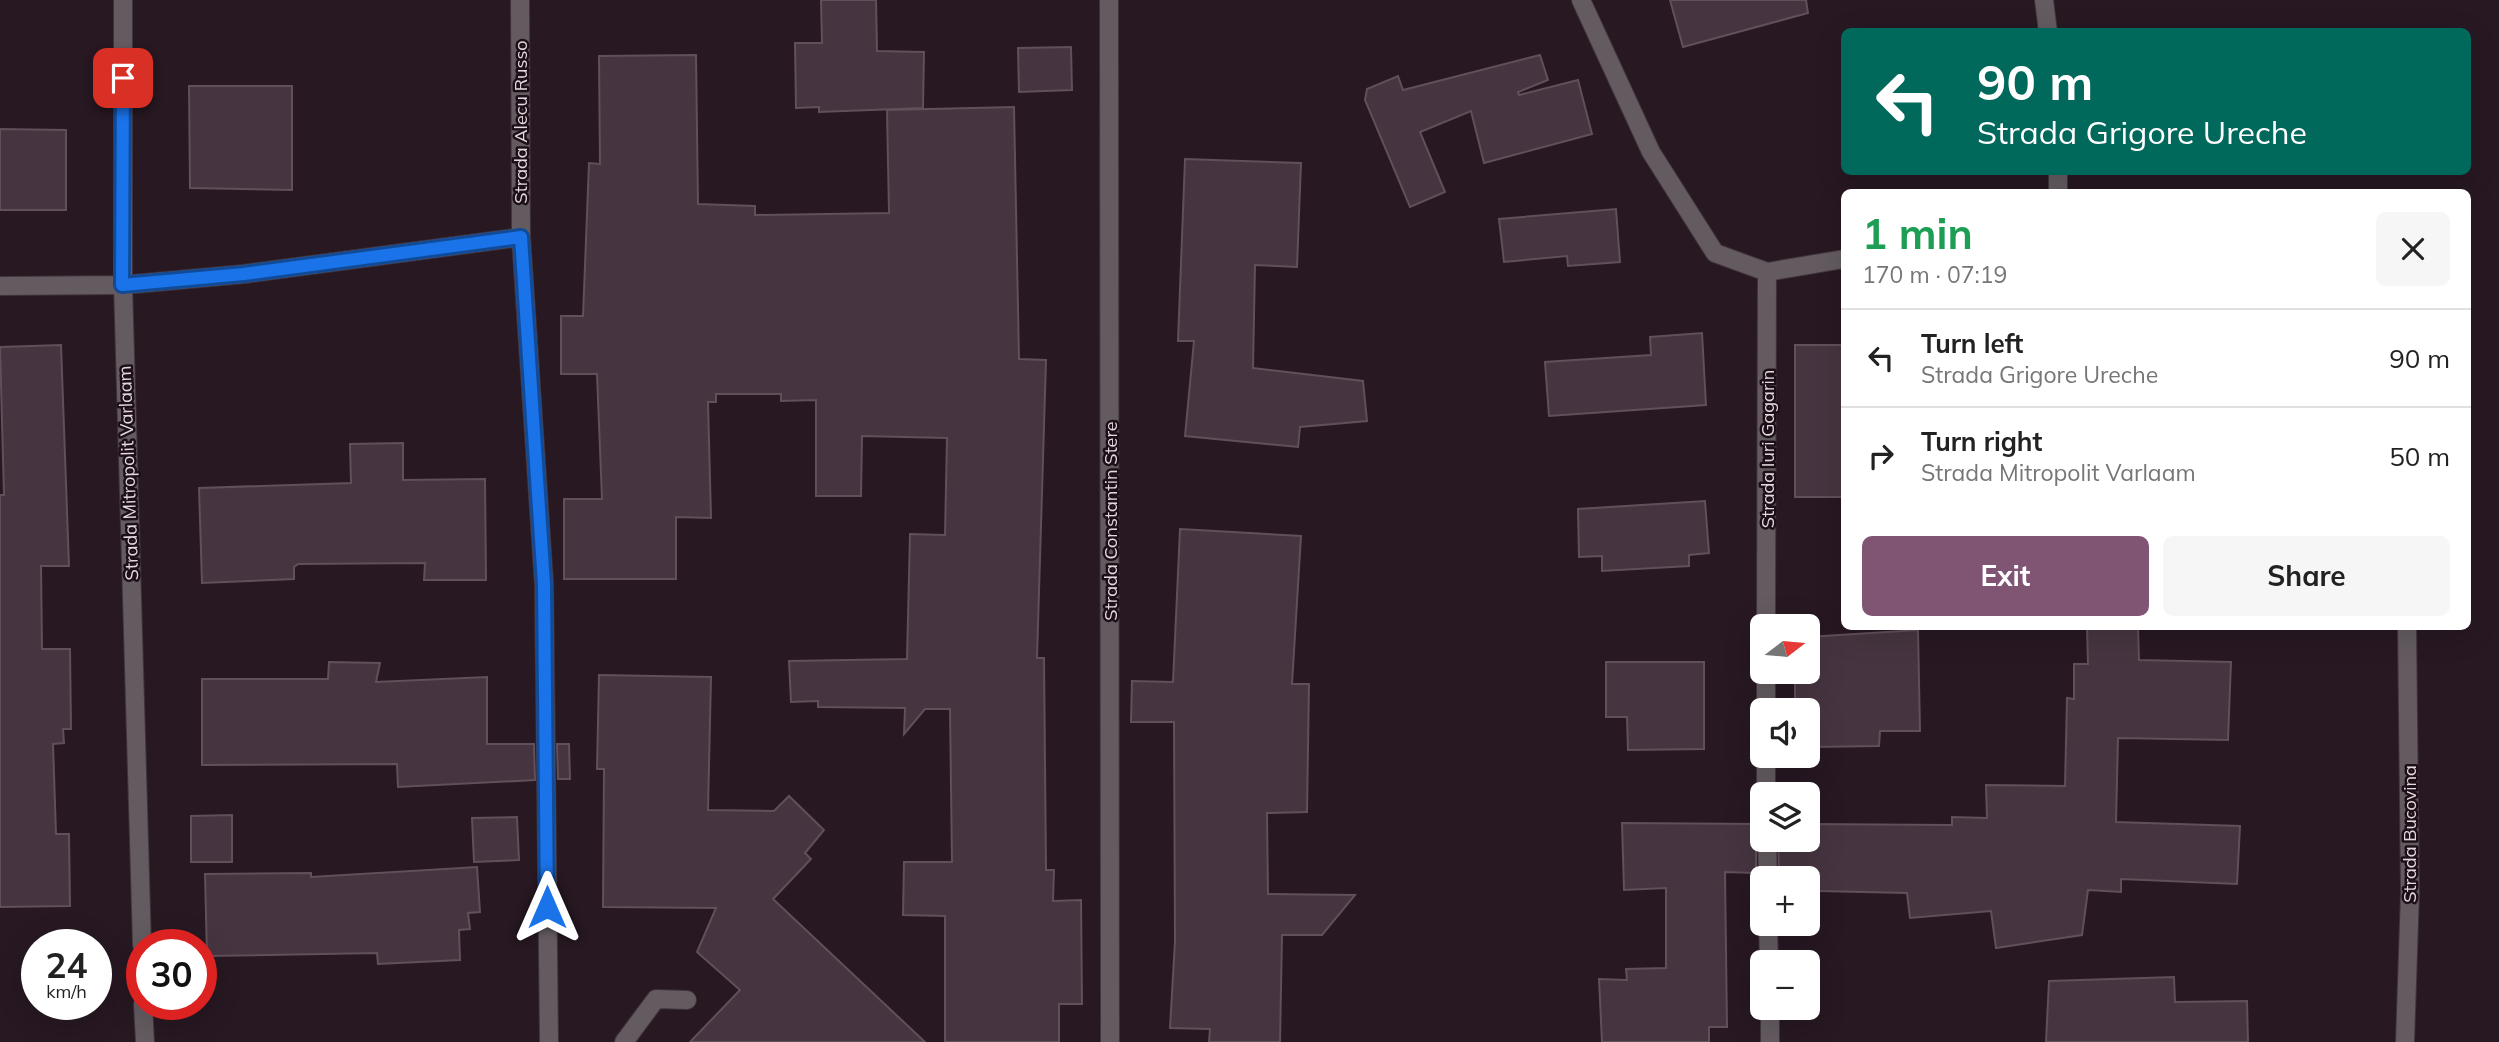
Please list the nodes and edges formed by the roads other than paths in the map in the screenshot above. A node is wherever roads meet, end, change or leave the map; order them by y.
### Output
1 (123, 0) edge
2 (520, 0) edge
3 (1109, 0) edge
4 (1581, 0) edge
5 (2044, 0) edge
6 (2048, 28) edge
7 (521, 237) junction
8 (1841, 260) edge
9 (1767, 272) junction
10 (122, 285) junction
11 (0, 286) edge
12 (1766, 614) edge
13 (2407, 630) edge
14 (142, 929) edge
15 (687, 1000) dead end
16 (144, 1020) edge
17 (1770, 1020) edge
18 (145, 1042) edge
19 (548, 1042) edge
20 (624, 1042) edge
21 (1110, 1042) edge
22 (1770, 1042) edge
23 (2405, 1042) edge

1 - 10 street, Strada Mitropolit Varlaam
2 - 7 street, Strada Alecu Russo
3 - 21 street, Strada Constantin Stere
4 - 9 street
5 - 6 street
7 - 10 street
7 - 19 street, Strada Alecu Russo
8 - 9 street
9 - 12 street, Strada Iuri Gagarin
10 - 11 street
10 - 14 street, Strada Mitropolit Varlaam
13 - 23 street, Strada Bucovina
15 - 20 street
16 - 18 street
17 - 22 street

